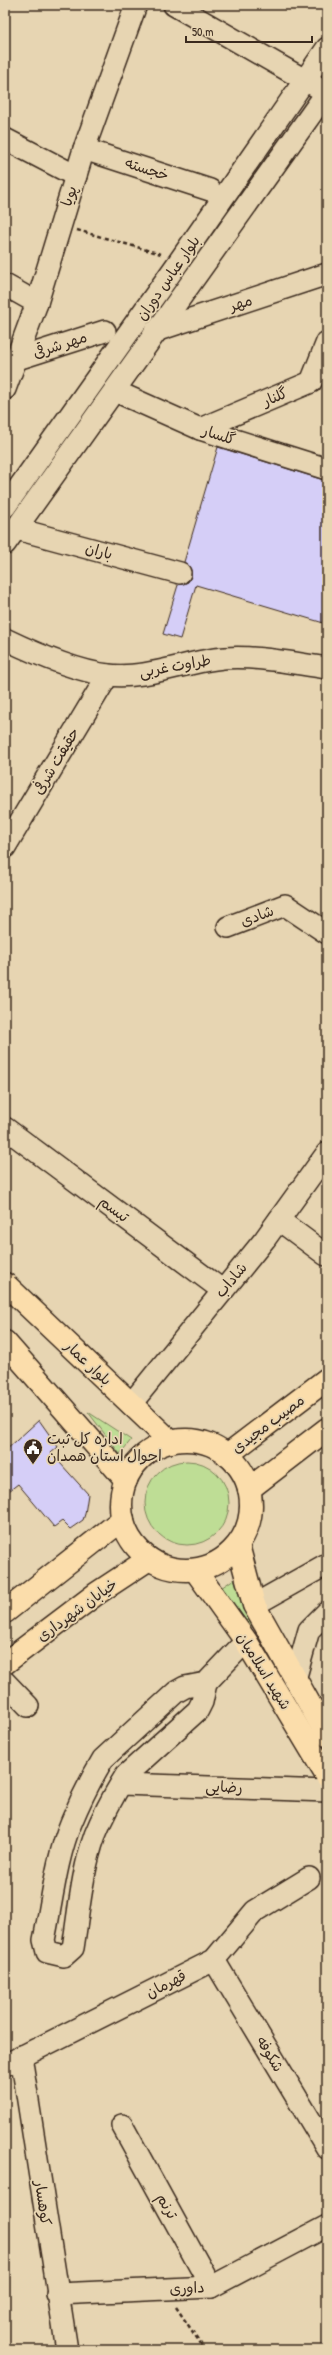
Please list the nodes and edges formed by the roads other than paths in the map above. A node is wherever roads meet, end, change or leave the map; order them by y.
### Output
1 (136, 5) edge
2 (174, 5) edge
3 (327, 48) edge
4 (306, 79) junction
5 (327, 92) edge
6 (5, 139) edge
7 (84, 149) junction
8 (76, 176) junction
9 (210, 190) dead end
10 (327, 274) edge
11 (5, 285) edge
12 (37, 302) junction
13 (105, 330) dead end
14 (155, 331) junction
15 (327, 342) edge
16 (14, 360) junction
17 (5, 389) edge
18 (115, 391) junction
19 (200, 429) junction
20 (327, 469) edge
21 (5, 507) edge
22 (11, 536) edge
23 (180, 573) dead end
24 (5, 639) edge
25 (327, 668) edge
26 (108, 675) junction
27 (5, 847) edge
28 (228, 927) dead end
29 (327, 933) edge
30 (5, 1128) edge
31 (327, 1153) edge
32 (279, 1220) junction
33 (326, 1256) dead end
34 (5, 1284) edge
35 (222, 1290) junction
36 (5, 1342) edge
37 (327, 1378) edge
38 (131, 1404) junction
39 (327, 1429) edge
40 (171, 1442) junction
41 (227, 1455) junction
42 (126, 1480) junction
43 (249, 1489) junction
44 (123, 1519) junction
45 (238, 1545) junction
46 (150, 1559) junction
47 (195, 1570) junction
48 (325, 1570) edge
49 (254, 1605) junction
50 (5, 1612) edge
51 (327, 1612) edge
52 (246, 1640) junction
53 (5, 1663) edge
54 (295, 1680) junction
55 (5, 1682) edge
56 (206, 1683) junction
57 (28, 1706) dead end
58 (327, 1735) edge
59 (327, 1776) edge
60 (121, 1784) junction
61 (327, 1791) edge
62 (309, 1878) dead end
63 (214, 1960) junction
64 (13, 2060) edge
65 (122, 2126) dead end
66 (327, 2148) edge
67 (327, 2226) edge
68 (211, 2287) junction
69 (57, 2294) junction
70 (67, 2350) edge

1 - 7 street, پویا
2 - 4 street
3 - 4 street, بلوار عباس دوران
4 - 5 street
4 - 21 street, بلوار عباس دوران
5 - 14 street, بلوار عباس دوران
6 - 8 street
7 - 8 street, پویا
7 - 9 street, خجسته
8 - 12 street, پویا
10 - 14 street, مهر
11 - 12 street
12 - 16 street, پویا
13 - 16 street, مهر شرقی
14 - 18 street, بلوار عباس دوران
15 - 19 street, گلنار
16 - 17 street, پویا
18 - 19 street, گلسار
18 - 22 street, بلوار عباس دوران
19 - 20 street, گلسار
22 - 23 street, باران
24 - 26 street, طراوت غربی
25 - 26 street, طراوت غربی
26 - 27 street, حقیقت شرفی
28 - 29 street, شادی
30 - 35 street, تبسم
31 - 32 street, شاداب
32 - 33 street
32 - 35 street, شاداب
34 - 38 main road, بلوار عمار
35 - 38 street, شاداب
36 - 42 main road
37 - 41 main road, مصیب مجیدی
38 - 40 main road, بلوار عمار
39 - 43 main road
40 - 41 main road
40 - 42 main road
41 - 43 main road
42 - 44 main road
43 - 45 main road
44 - 46 main road
44 - 50 main road
45 - 47 main road
45 - 49 main road, شهید اسلامیان
46 - 47 main road
46 - 53 main road, خیابان شهرداری
47 - 52 main road, شهید اسلامیان
48 - 49 street
49 - 54 main road, شهید اسلامیان
51 - 54 street
52 - 56 street
52 - 59 main road, شهید اسلامیان
54 - 58 main road, شهید اسلامیان
55 - 57 street
56 - 60 street
56 - 60 street
60 - 61 street, رضایی
62 - 63 street, قهرمان
63 - 64 street, قهرمان
63 - 66 street, شکوفه
64 - 69 street, کوهسار
65 - 68 street, ترنم
67 - 68 street, داوری
68 - 69 street, داوری
69 - 70 street, کوهسار

